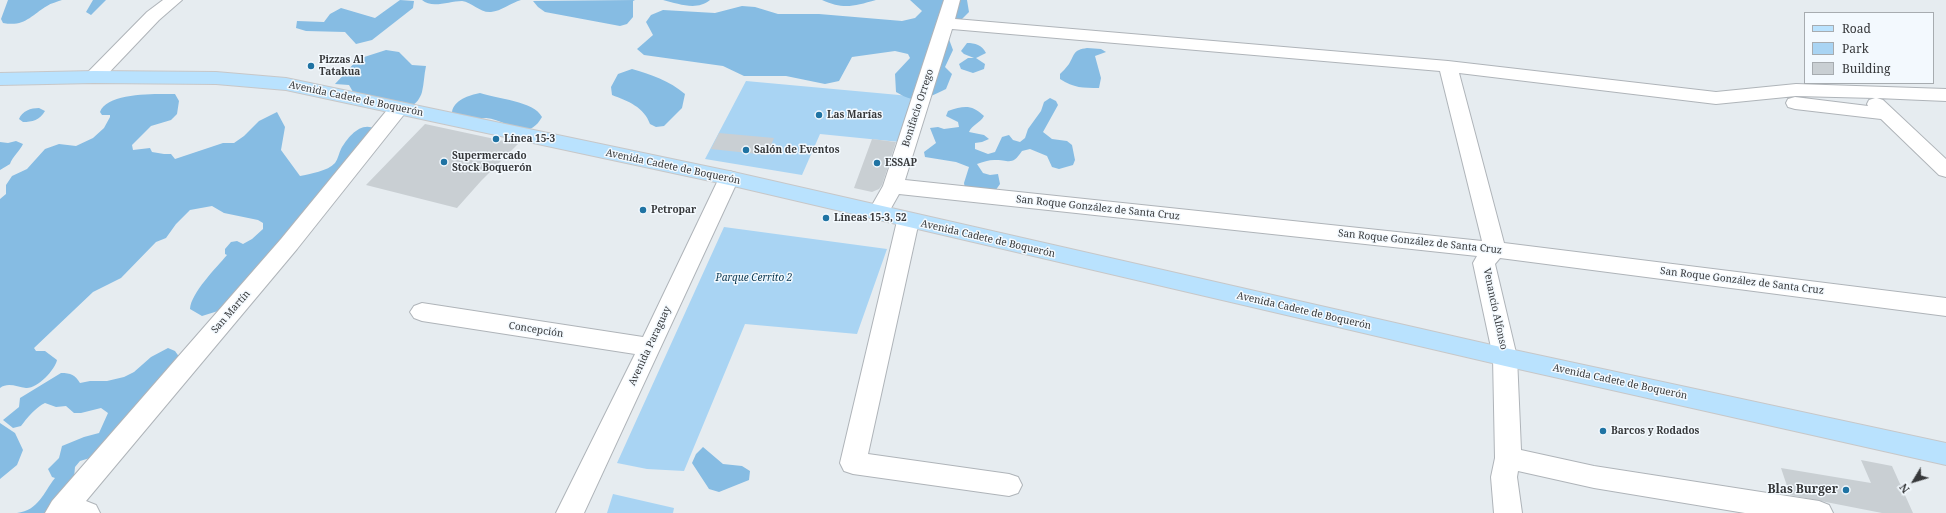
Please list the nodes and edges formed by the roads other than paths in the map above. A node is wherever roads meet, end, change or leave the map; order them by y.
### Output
1 (174, 0) edge
2 (952, 0) edge
3 (946, 23) junction
4 (1448, 66) junction
5 (94, 77) junction
6 (0, 79) edge
7 (1862, 92) junction
8 (1946, 95) edge
9 (1722, 97) junction
10 (399, 108) junction
11 (1887, 114) junction
12 (1936, 154) edge
13 (1946, 170) edge
14 (729, 178) junction
15 (893, 186) junction
16 (878, 214) junction
17 (908, 221) junction
18 (1494, 250) junction
19 (1946, 306) edge
20 (422, 312) dead end
21 (650, 347) junction
22 (1505, 357) junction
23 (1946, 454) edge
24 (1508, 458) junction
25 (1009, 485) dead end
26 (69, 512) edge
27 (570, 513) edge
28 (1508, 513) edge
29 (1819, 513) edge

1 - 5 street
2 - 3 street, Bonifacio Orrego
3 - 4 street
3 - 15 street, Bonifacio Orrego
4 - 9 street
4 - 18 street
5 - 6 main road, Avenida Cadete de Boquerón
5 - 10 main road, Avenida Cadete de Boquerón
7 - 8 street
7 - 9 street
7 - 11 street
9 - 11 street
10 - 14 main road, Avenida Cadete de Boquerón
10 - 26 street, San Martín
11 - 12 street
12 - 13 street
14 - 16 main road, Avenida Cadete de Boquerón
14 - 21 street, Avenida Paraguay
15 - 16 street, Bonifacio Orrego
15 - 18 street, San Roque González de Santa Cruz
16 - 17 main road, Avenida Cadete de Boquerón
17 - 22 main road, Avenida Cadete de Boquerón
17 - 25 street
18 - 19 street, San Roque González de Santa Cruz
18 - 22 street, Venancio Alfonso
20 - 21 street, Concepción
21 - 27 street, Avenida Paraguay
22 - 23 main road, Avenida Cadete de Boquerón
22 - 24 street, Venancio Alfonso
24 - 28 street, Venancio Alfonso
24 - 29 street

